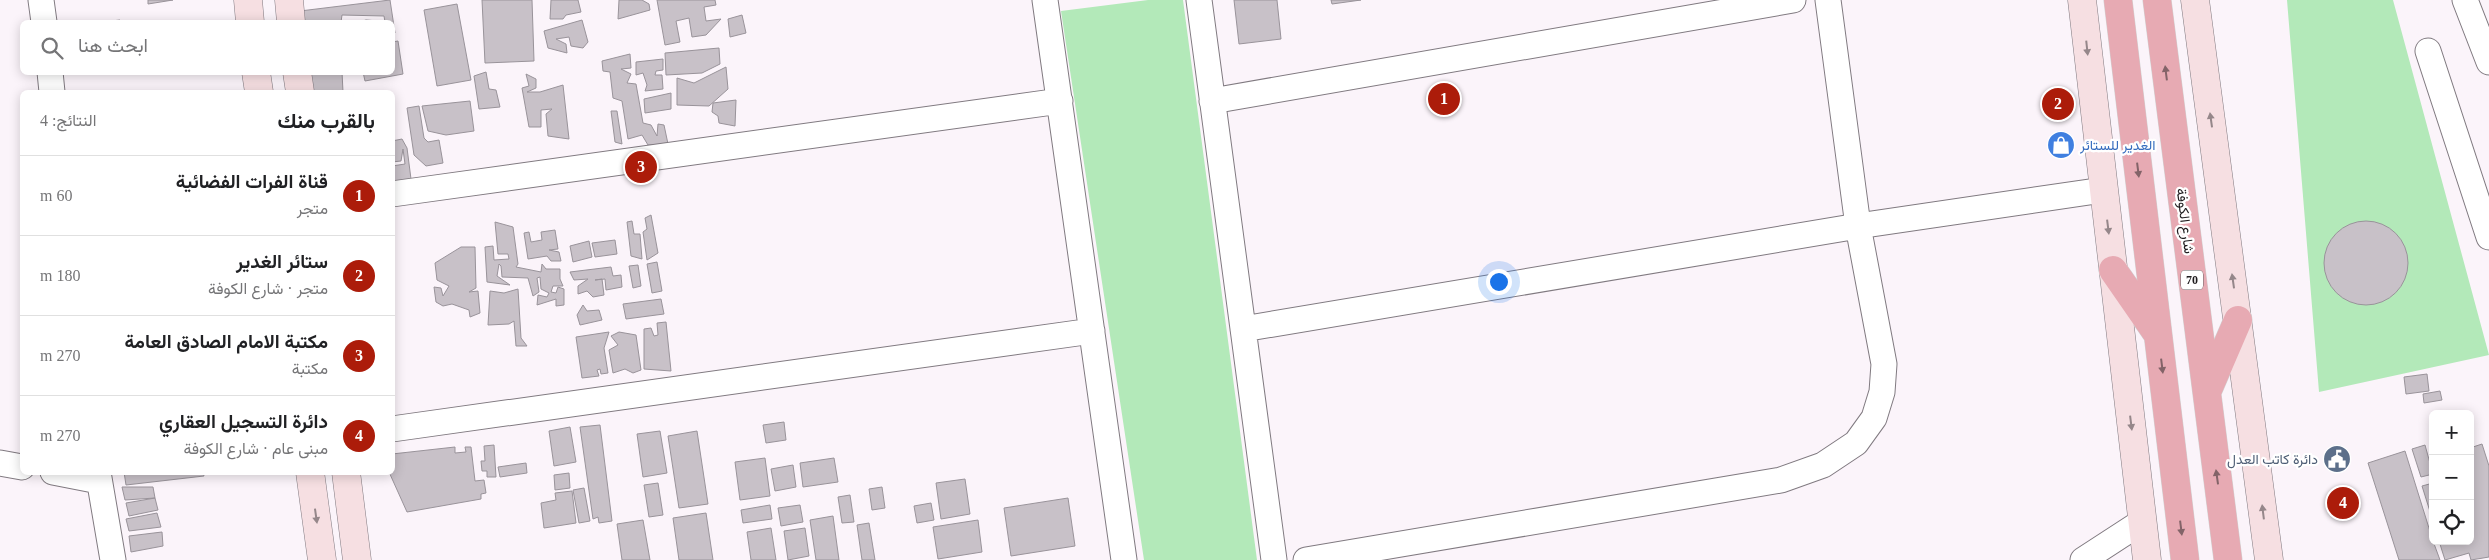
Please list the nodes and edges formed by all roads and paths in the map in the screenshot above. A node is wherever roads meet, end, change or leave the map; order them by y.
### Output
1 (41, 0) edge
2 (248, 0) edge
3 (289, 0) edge
4 (1045, 0) edge
5 (1199, 0) edge
6 (1793, 0) edge
7 (1828, 0) edge
8 (2082, 0) edge
9 (2118, 0) edge
10 (2157, 0) edge
11 (2195, 0) edge
12 (2465, 0) edge
13 (44, 20) edge
14 (250, 20) edge
15 (292, 20) edge
16 (2428, 51) dead end
17 (2489, 62) edge
18 (50, 75) edge
19 (256, 75) edge
20 (297, 75) edge
21 (52, 90) edge
22 (259, 90) edge
23 (300, 90) edge
24 (1060, 101) junction
25 (1212, 101) junction
26 (2103, 190) junction
27 (395, 194) edge
28 (1858, 226) junction
29 (2489, 237) edge
30 (2113, 270) junction
31 (2238, 320) junction
32 (1243, 329) junction
33 (1092, 331) junction
34 (2158, 334) junction
35 (2206, 394) junction
36 (395, 428) edge
37 (0, 463) edge
38 (20, 467) edge
39 (81, 475) edge
40 (310, 475) edge
41 (346, 475) edge
42 (99, 477) edge
43 (2143, 521) junction
44 (113, 560) edge
45 (322, 560) edge
46 (357, 560) edge
47 (1124, 560) edge
48 (1274, 560) edge
49 (1306, 560) edge
50 (2083, 560) edge
51 (2147, 560) edge
52 (2185, 560) edge
53 (2228, 560) edge
54 (2269, 560) edge

1 - 13 street
2 - 14 main road
3 - 15 main road
4 - 24 street
5 - 25 street
6 - 25 street
7 - 28 street
8 -> 26 main road
9 -> 34 highway
35 -> 10 highway, شارع الكوفة / 70
31 -> 11 main road
12 - 17 street
16 - 29 street
18 - 21 street
19 - 22 main road
20 - 23 main road
24 - 27 street
24 - 33 street
25 - 32 street
26 - 28 street
26 -> 30 main road
28 - 32 street
28 - 49 street
30 - 34 highway
30 -> 43 main road
31 - 35 highway
54 -> 31 main road
32 - 48 street
33 - 36 street
33 - 47 street
34 -> 52 highway
53 -> 35 highway, شارع الكوفة / 70
37 - 38 street
39 - 42 street
40 -> 45 main road
41 - 46 main road
42 - 44 street
43 - 50 street
43 - 51 main road

